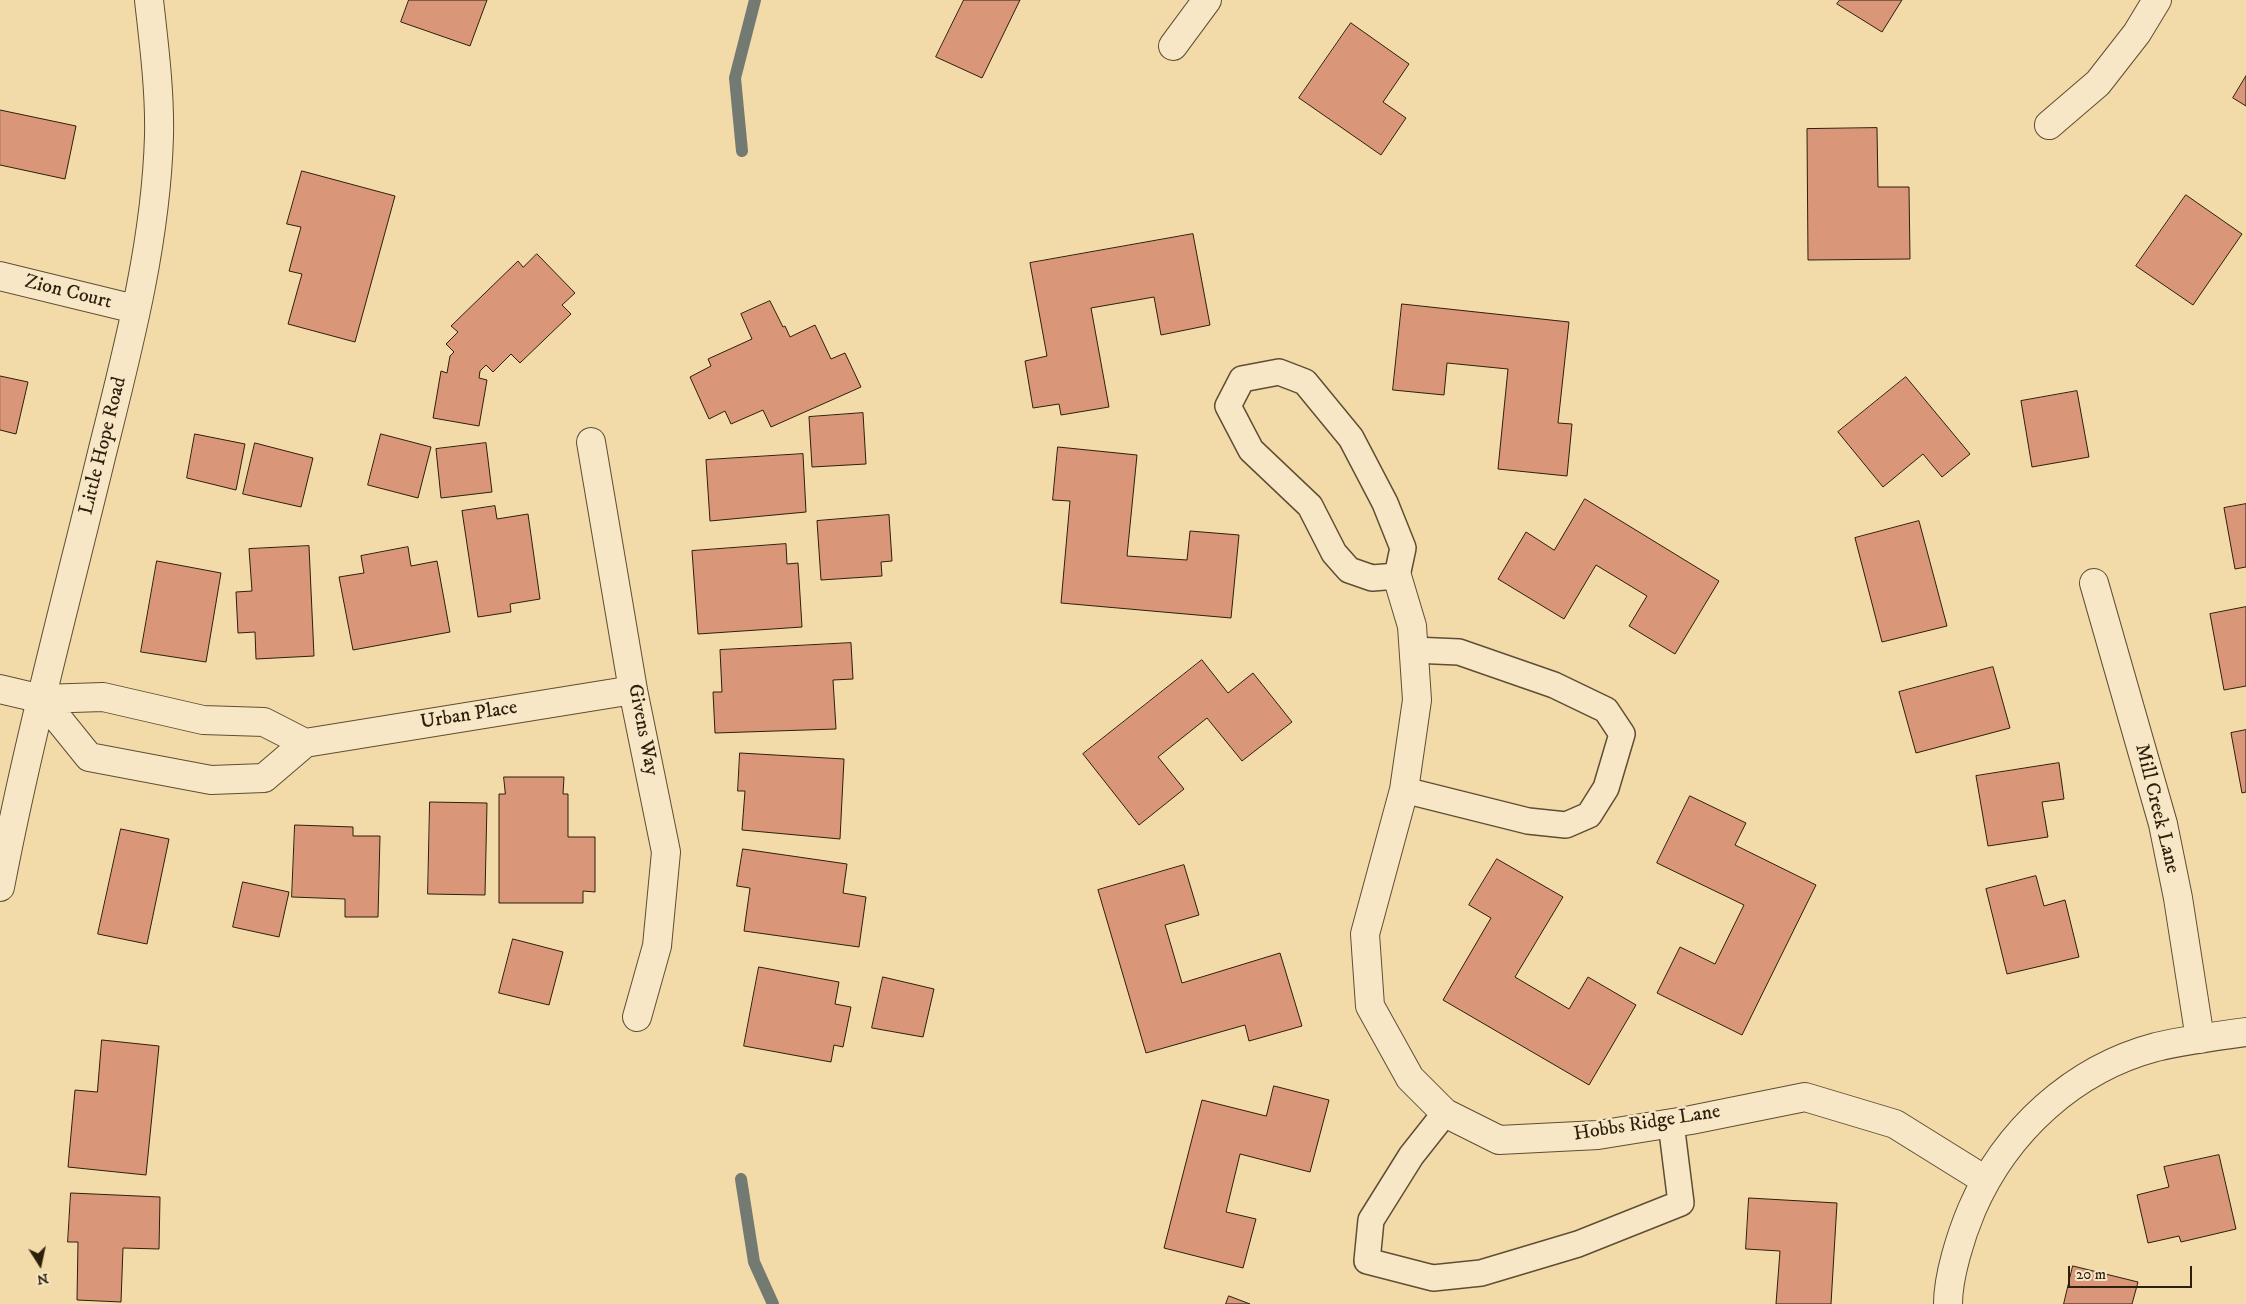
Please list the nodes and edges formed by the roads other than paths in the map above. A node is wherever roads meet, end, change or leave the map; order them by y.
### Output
1 (149, 0) edge
2 (1207, 0) edge
3 (2157, 0) edge
4 (1172, 46) dead end
5 (2050, 125) dead end
6 (0, 276) edge
7 (135, 309) junction
8 (591, 442) dead end
9 (1397, 576) junction
10 (2094, 582) dead end
11 (1414, 650) junction
12 (0, 689) edge
13 (633, 690) junction
14 (42, 699) junction
15 (306, 743) junction
16 (1404, 790) junction
17 (0, 887) edge
18 (637, 1017) dead end
19 (2246, 1032) edge
20 (2200, 1039) junction
21 (1445, 1113) junction
22 (1671, 1123) junction
23 (1985, 1180) junction
24 (1948, 1304) edge

1 - 7 street, Little Hope Road
2 - 4 street
3 - 5 street
6 - 7 street, Zion Court
7 - 14 street, Little Hope Road
8 - 13 street, Givens Way
9 - 9 lane
9 - 11 street, Hobbs Ridge Lane
10 - 20 street, Mill Creek Lane
11 - 16 street, Hobbs Ridge Lane
11 - 16 lane
12 - 14 street
13 - 15 street, Urban Place
13 - 18 street, Givens Way
14 - 15 street
14 - 15 street
14 - 17 street, Little Hope Road
16 - 21 street, Hobbs Ridge Lane
19 - 20 street
20 - 23 street
21 - 22 street, Hobbs Ridge Lane
21 - 22 lane
22 - 23 street, Hobbs Ridge Lane
23 - 24 street

